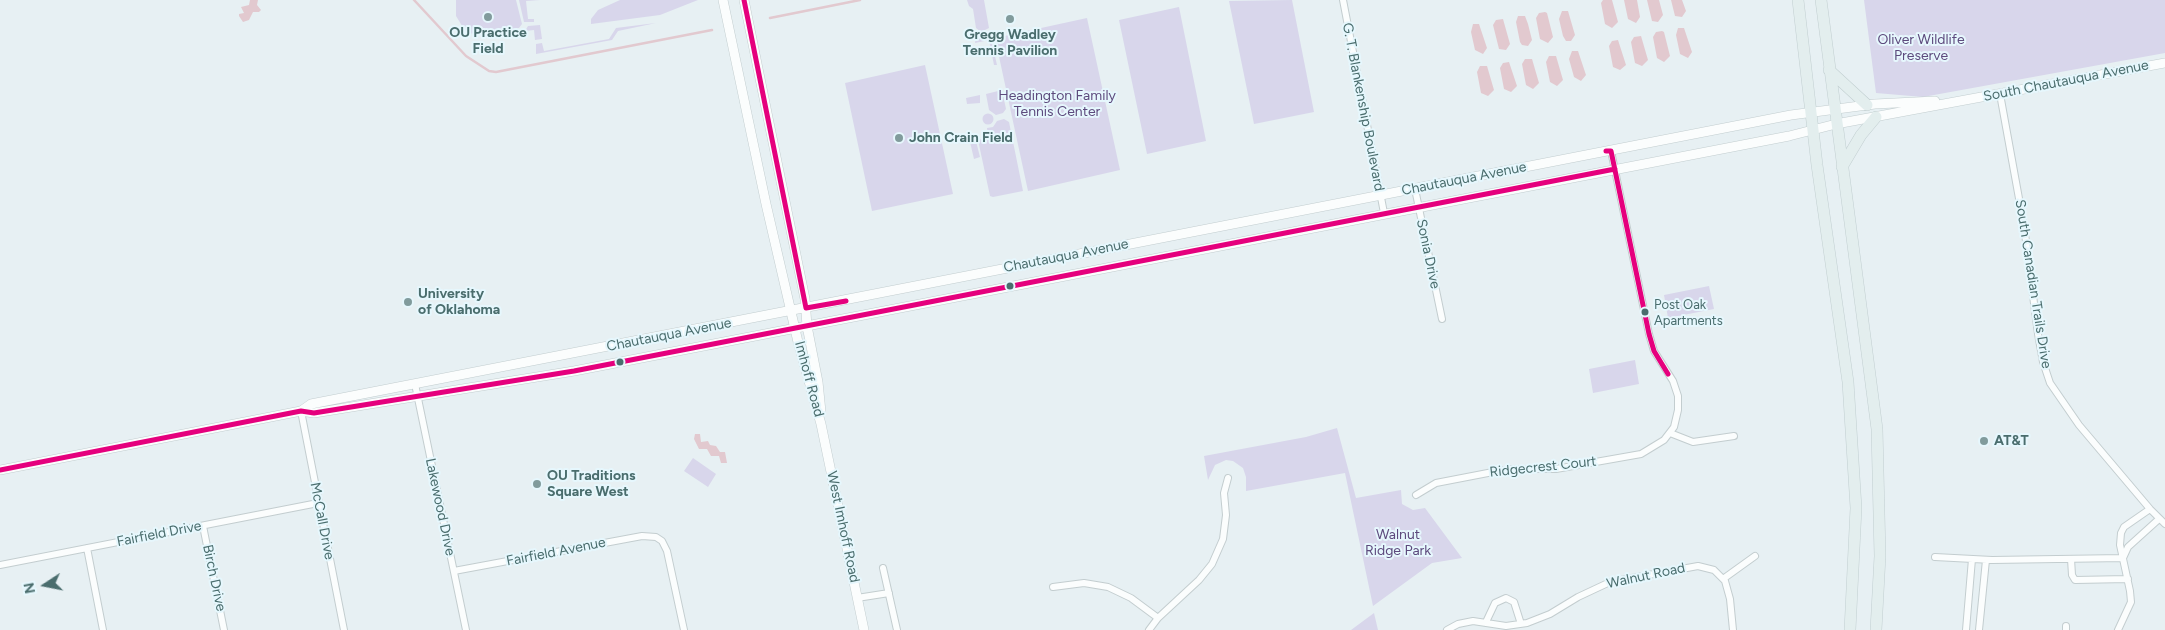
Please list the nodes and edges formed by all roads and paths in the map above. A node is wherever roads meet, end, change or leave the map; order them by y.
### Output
1 (723, 0) edge
2 (744, 0) edge
3 (1343, 0) edge
4 (1798, 0) edge
5 (1821, 0) edge
6 (2165, 63) edge
7 (1829, 70) junction
8 (2000, 94) junction
9 (1968, 100) junction
10 (1867, 105) junction
11 (1834, 111) junction
12 (1811, 113) junction
13 (1876, 117) junction
14 (1836, 124) junction
15 (1813, 130) junction
16 (1611, 150) junction
17 (1842, 167) junction
18 (1614, 169) junction
19 (1415, 189) junction
20 (1380, 195) junction
21 (1418, 207) junction
22 (1384, 213) junction
23 (806, 308) junction
24 (791, 311) junction
25 (1442, 319) dead end
26 (807, 326) junction
27 (795, 328) junction
28 (415, 384) junction
29 (417, 396) junction
30 (301, 411) junction
31 (821, 424) junction
32 (1670, 434) junction
33 (1734, 436) dead end
34 (0, 470) edge
35 (1228, 478) dead end
36 (1416, 494) dead end
37 (318, 503) junction
38 (2150, 509) junction
39 (2162, 522) edge
40 (203, 526) junction
41 (87, 548) junction
42 (1756, 556) dead end
43 (1935, 558) dead end
44 (2123, 558) junction
45 (1972, 559) junction
46 (2071, 559) junction
47 (1986, 560) junction
48 (0, 565) edge
49 (884, 568) dead end
50 (454, 571) junction
51 (1723, 578) junction
52 (2128, 579) junction
53 (1053, 587) dead end
54 (889, 593) junction
55 (857, 598) junction
56 (1158, 618) junction
57 (1486, 622) junction
58 (1521, 624) junction
59 (103, 630) edge
60 (224, 630) edge
61 (344, 630) edge
62 (466, 630) edge
63 (684, 630) edge
64 (864, 630) edge
65 (897, 630) edge
66 (1149, 630) edge
67 (1448, 630) edge
68 (1733, 630) edge
69 (1850, 630) edge
70 (1876, 630) edge
71 (1966, 630) edge
72 (1978, 630) edge
73 (2118, 630) edge

1 - 24 main road, Imhoff Road
2 - 23 main road, Imhoff Road
3 - 20 street, G. T. Blankenship Boulevard
4 - 12 highway
5 - 7 highway
6 - 8 main road, South Chautauqua Avenue
7 - 10 highway
7 - 11 highway
8 - 9 main road, South Chautauqua Avenue
8 - 38 street, South Canadian Trails Drive
9 - 10 main road, South Chautauqua Avenue
9 - 13 main road, South Chautauqua Avenue
10 - 11 main road, South Chautauqua Avenue
11 - 12 main road, Chautauqua Avenue
11 - 14 highway
12 - 15 highway
12 - 16 main road, Chautauqua Avenue
13 - 14 main road, South Chautauqua Avenue
13 - 17 highway
14 - 15 main road, Chautauqua Avenue
14 - 17 highway
15 - 18 main road, Chautauqua Avenue
15 - 69 highway
16 - 18 street
16 - 19 main road, Chautauqua Avenue
17 - 70 highway
18 - 21 main road, Chautauqua Avenue
18 - 32 street
19 - 20 main road, Chautauqua Avenue
19 - 21 street, Sonia Drive
20 - 22 street, G. T. Blankenship Boulevard
20 - 23 main road, Chautauqua Avenue
21 - 22 main road, Chautauqua Avenue
21 - 25 street, Sonia Drive
22 - 26 main road, Chautauqua Avenue
23 - 24 main road, Chautauqua Avenue
23 - 26 main road, Imhoff Road
24 - 27 main road, Imhoff Road
24 - 28 main road, Chautauqua Avenue
26 - 27 main road, Chautauqua Avenue
26 - 31 main road, Imhoff Road
27 - 29 main road, Chautauqua Avenue
27 - 31 main road, Imhoff Road
28 - 29 street, Lakewood Drive
28 - 30 main road, Chautauqua Avenue
29 - 30 main road, Chautauqua Avenue
29 - 50 street, Lakewood Drive
30 - 34 main road, Chautauqua Avenue
30 - 37 street, McCall Drive
31 - 55 main road, West Imhoff Road
32 - 33 street
32 - 36 street, Ridgecrest Court
35 - 56 street
37 - 40 street, Fairfield Drive
37 - 61 street, McCall Drive
38 - 39 street, South Canadian Trails Drive
38 - 44 street
39 - 44 street
40 - 41 street, Fairfield Drive
40 - 60 street, Birch Drive
41 - 48 street, Fairfield Drive
41 - 59 street
42 - 51 street
43 - 45 street
44 - 46 street
44 - 52 street
45 - 47 street
45 - 71 street
46 - 47 street
46 - 52 street
47 - 72 street
49 - 54 street
50 - 62 street, Lakewood Drive
50 - 63 street, Fairfield Avenue
51 - 58 street, Walnut Road
51 - 68 street
52 - 73 street
53 - 56 street
54 - 55 street
54 - 65 street
55 - 64 main road, West Imhoff Road
56 - 66 street
57 - 58 street, Walnut Road
57 - 58 street
57 - 67 street, Walnut Road

